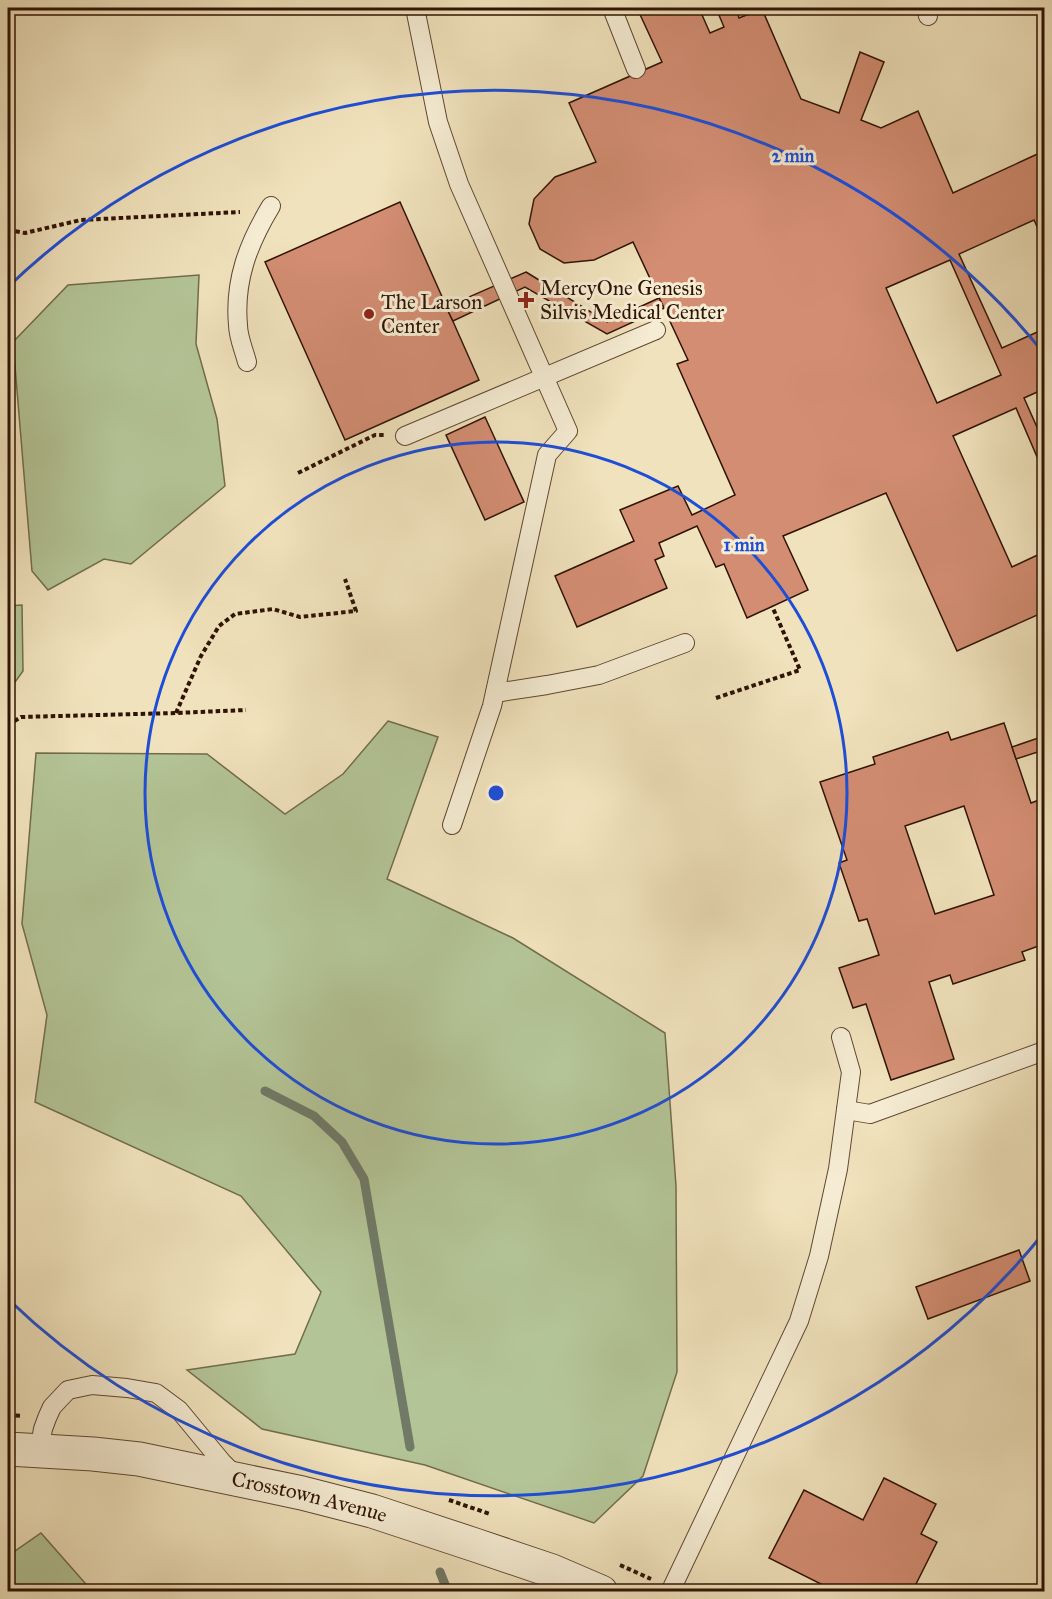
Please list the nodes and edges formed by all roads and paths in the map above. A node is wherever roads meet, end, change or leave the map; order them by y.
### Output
1 (415, 8) edge
2 (612, 8) edge
3 (636, 69) dead end
4 (267, 213) joint
5 (8, 230) edge
6 (656, 330) dead end
7 (247, 362) dead end
8 (543, 376) junction
9 (375, 435) dead end
10 (405, 436) dead end
11 (298, 474) dead end
12 (345, 579) dead end
13 (772, 606) dead end
14 (685, 644) dead end
15 (495, 693) junction
16 (716, 698) dead end
17 (246, 710) dead end
18 (177, 713) junction
19 (8, 725) edge
20 (452, 825) dead end
21 (841, 1037) dead end
22 (1044, 1051) edge
23 (846, 1110) junction
24 (23, 1450) edge
25 (241, 1480) junction
26 (601, 1592) edge
27 (670, 1592) edge

1 - 8 lane
2 - 3 lane
4 - 5 path
4 - 7 lane
6 - 8 lane
8 - 10 lane
8 - 15 lane
9 - 11 path
12 - 18 path
13 - 16 path
14 - 15 lane
15 - 20 lane
17 - 18 path
18 - 19 path
21 - 23 lane
22 - 23 lane
23 - 27 lane
24 - 25 street, Crosstown Avenue
24 - 25 lane
25 - 26 street, Crosstown Avenue

